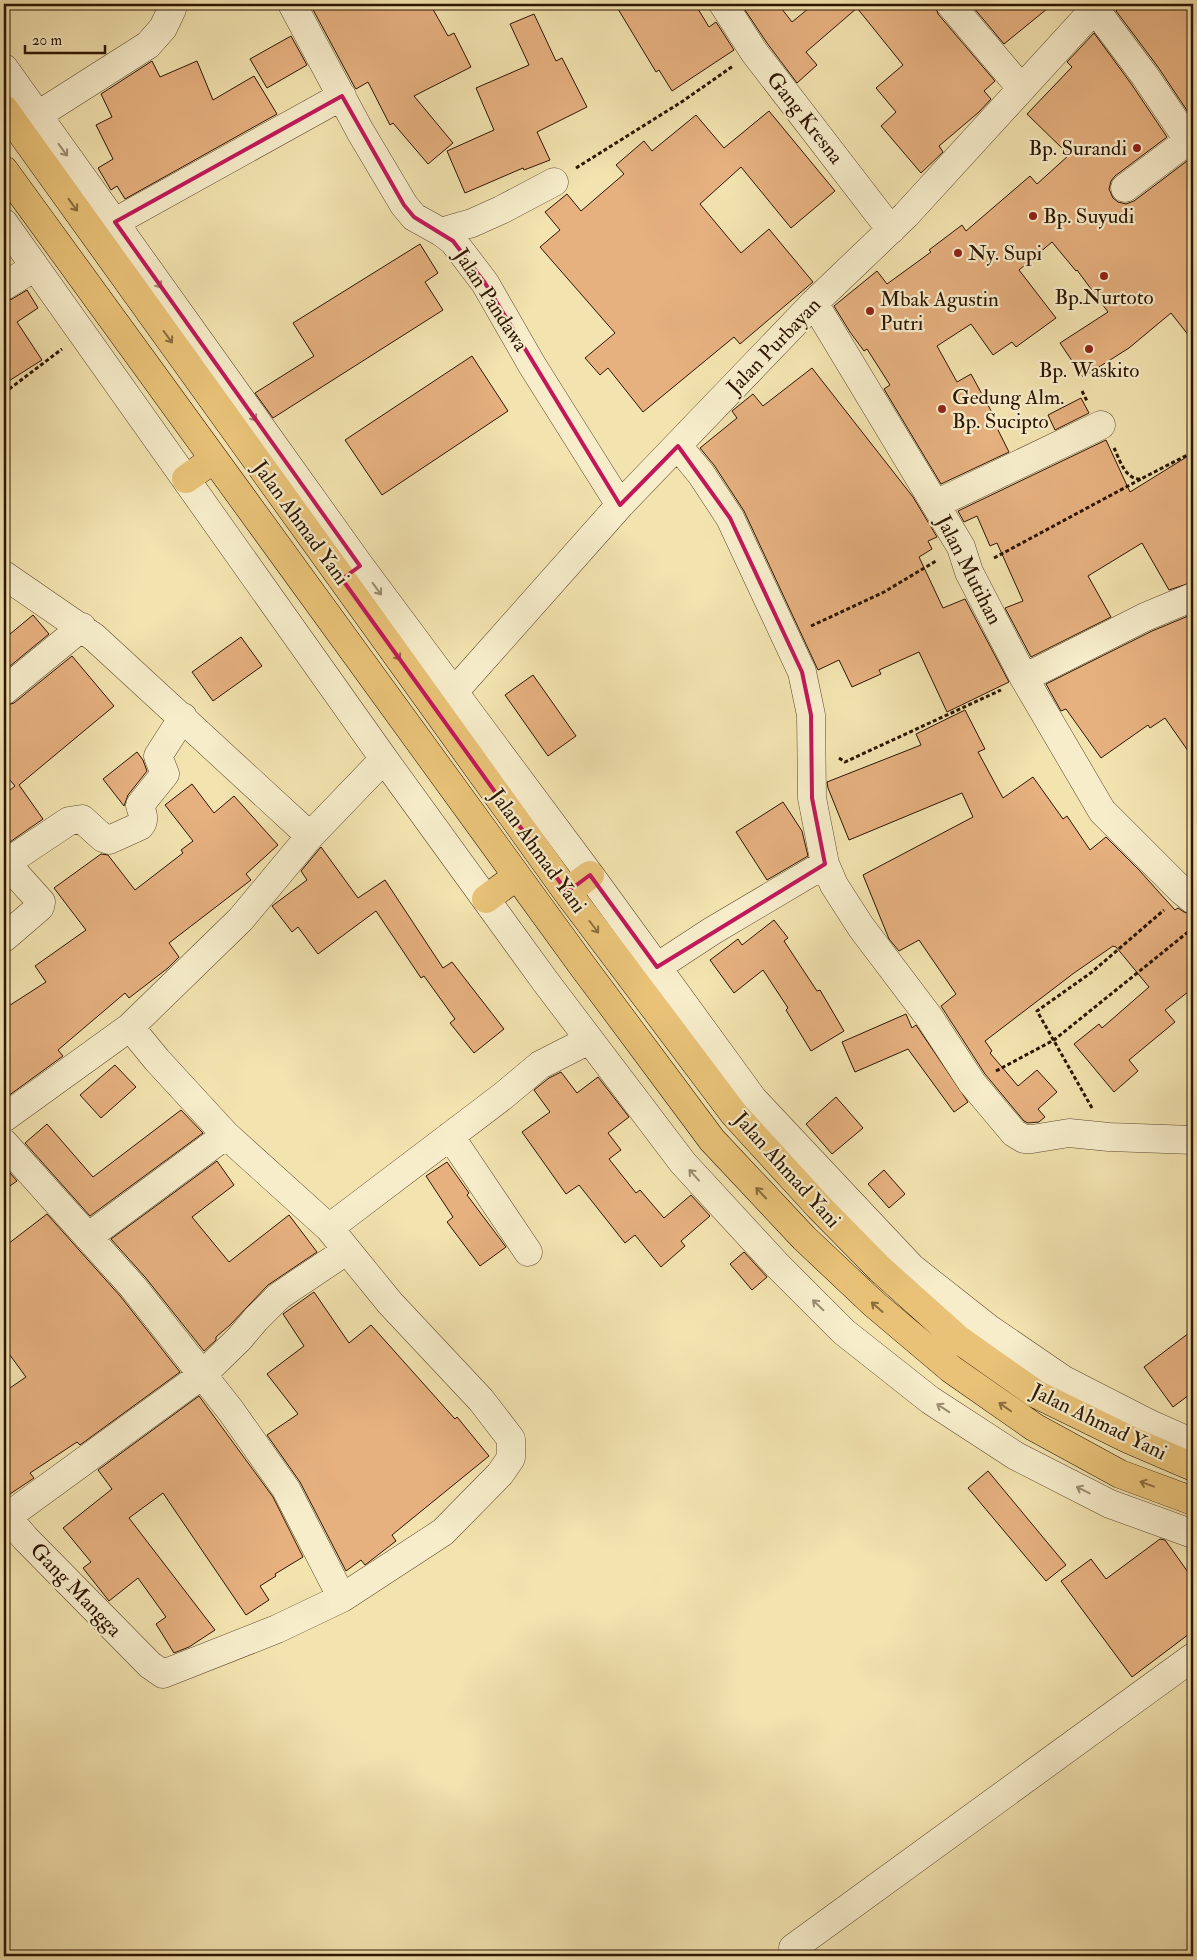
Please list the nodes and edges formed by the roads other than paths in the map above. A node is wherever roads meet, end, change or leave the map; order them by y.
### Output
1 (172, 4) edge
2 (292, 4) edge
3 (722, 4) edge
4 (950, 4) edge
5 (1097, 6) edge
6 (4, 68) edge
7 (1021, 88) junction
8 (342, 96) junction
9 (4, 109) edge
10 (38, 116) junction
11 (1191, 144) edge
12 (4, 170) edge
13 (554, 182) road end
14 (1125, 188) dead end
15 (4, 222) edge
16 (115, 222) junction
17 (891, 230) junction
18 (440, 232) junction
19 (35, 267) junction
20 (4, 286) edge
21 (814, 303) junction
22 (1101, 425) road end
23 (678, 446) junction
24 (214, 459) junction
25 (186, 479) junction
26 (936, 504) junction
27 (620, 505) junction
28 (351, 573) junction
29 (4, 575) edge
30 (1193, 597) edge
31 (82, 627) junction
32 (1024, 678) junction
33 (4, 691) edge
34 (454, 693) junction
35 (183, 717) junction
36 (384, 758) junction
37 (310, 836) junction
38 (5, 861) edge
39 (825, 864) junction
40 (590, 875) junction
41 (517, 876) junction
42 (567, 892) junction
43 (1187, 896) edge
44 (486, 899) junction
45 (4, 938) edge
46 (657, 967) junction
47 (130, 1027) junction
48 (590, 1040) junction
49 (4, 1118) edge
50 (226, 1135) junction
51 (450, 1136) junction
52 (1193, 1140) edge
53 (4, 1143) edge
54 (329, 1228) junction
55 (88, 1237) junction
56 (346, 1251) junction
57 (528, 1252) dead end
58 (202, 1375) junction
59 (1193, 1443) edge
60 (1193, 1467) edge
61 (1193, 1501) edge
62 (5, 1515) edge
63 (1193, 1534) edge
64 (342, 1598) junction
65 (1193, 1657) edge
66 (793, 1948) dead end

1 - 10 street
2 - 8 street, Jalan Pandawa
3 - 17 street, Gang Kresna
4 - 7 street
5 - 7 street, Jalan Purbayan
5 - 11 street
6 - 10 street
7 - 17 street, Jalan Purbayan
8 - 16 street
8 - 18 street, Jalan Pandawa
9 -> 28 highway, Jalan Ahmad Yani
10 -> 16 street
11 - 14 street
12 - 24 highway, Jalan Ahmad Yani
13 - 18 street
15 - 19 street
16 -> 28 street
17 - 21 street, Jalan Purbayan
18 - 27 street, Jalan Pandawa
19 - 20 street
19 - 25 street
21 - 23 street, Jalan Purbayan
21 - 26 street, Jalan Mutihan
22 - 26 street
23 - 27 street, Jalan Purbayan
23 - 39 street
24 - 25 highway
24 - 41 highway, Jalan Ahmad Yani
25 - 36 street
26 - 32 street, Jalan Mutihan
27 - 34 street, Jalan Purbayan
28 -> 34 street
28 -> 42 highway, Jalan Ahmad Yani
29 - 31 street
30 - 32 street
31 - 33 street
31 - 35 street
32 - 43 street, Jalan Mutihan
34 - 40 street
35 - 37 street
35 - 38 street
36 - 37 street
36 - 44 street
37 - 47 street
38 - 45 street
39 - 46 street
39 - 52 street
40 - 42 highway
40 - 46 street
41 - 44 highway
61 -> 41 highway, Jalan Ahmad Yani
42 -> 60 highway, Jalan Ahmad Yani
44 - 48 street
46 - 59 street
47 - 49 street
47 - 50 street
48 - 51 street
63 -> 48 street
50 - 54 street
50 - 55 street
51 - 54 street
51 - 57 street
53 - 55 street
54 - 56 street
55 - 58 street
56 - 58 street
56 - 64 street
58 - 62 street
58 - 64 street
62 - 64 street, Gang Mangga
65 - 66 street

